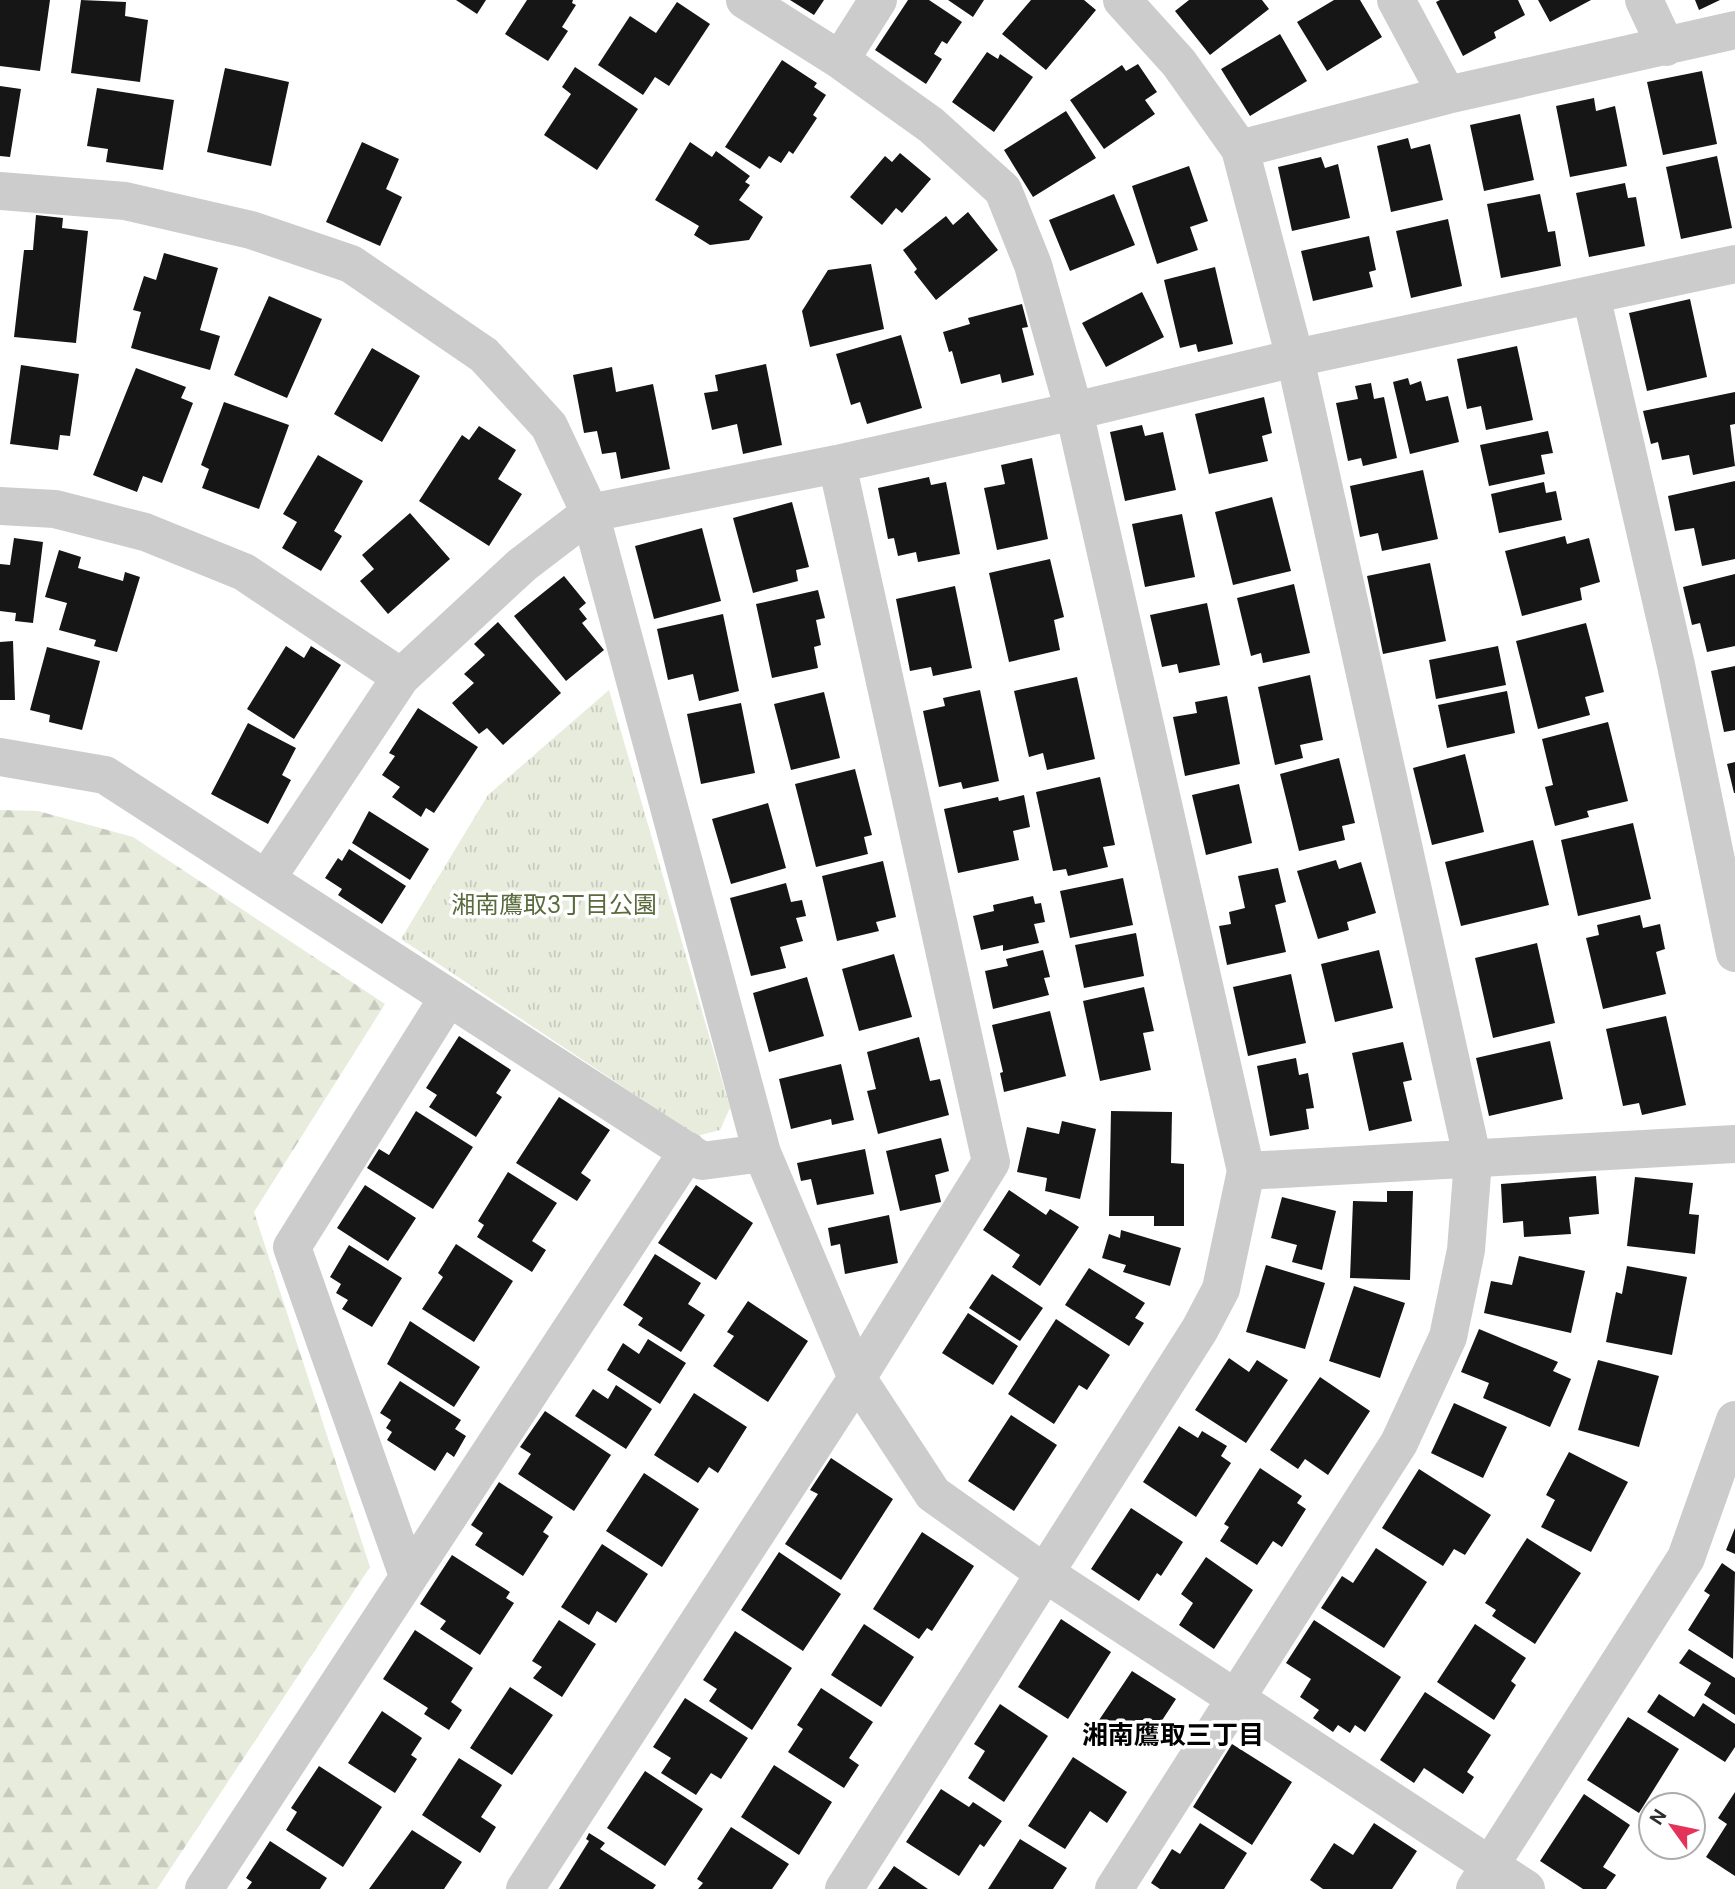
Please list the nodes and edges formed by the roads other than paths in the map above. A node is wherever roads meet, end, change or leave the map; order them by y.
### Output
1 (745, 0) edge
2 (878, 0) edge
3 (1122, 0) edge
4 (1396, 0) edge
5 (1644, 0) edge
6 (1735, 30) edge
7 (1666, 47) junction
8 (840, 60) junction
9 (1447, 95) junction
10 (1240, 149) junction
11 (0, 191) edge
12 (1735, 264) edge
13 (1591, 295) junction
14 (1295, 358) junction
15 (1074, 411) junction
16 (837, 464) junction
17 (0, 506) edge
18 (590, 513) junction
19 (401, 677) junction
20 (0, 757) edge
21 (267, 878) junction
22 (1735, 953) edge
23 (448, 999) junction
24 (1735, 1144) edge
25 (688, 1151) junction
26 (762, 1153) junction
27 (1472, 1161) junction
28 (1246, 1171) junction
29 (857, 1378) junction
30 (1735, 1420) edge
31 (1046, 1574) junction
32 (408, 1576) junction
33 (1236, 1698) junction
34 (1483, 1878) edge
35 (204, 1889) edge
36 (525, 1889) edge
37 (844, 1889) edge
38 (1114, 1889) edge
39 (1526, 1889) edge

1 - 8 street
2 - 8 street
3 - 10 street
4 - 9 street
5 - 7 street
6 - 7 street
7 - 9 street
8 - 15 street
9 - 10 street
10 - 14 street
11 - 18 street
12 - 13 street
13 - 14 street
13 - 22 street
14 - 15 street
14 - 27 street
15 - 16 street
15 - 28 street
16 - 18 street
16 - 29 street
17 - 19 street
18 - 19 street
18 - 26 street
19 - 21 street
20 - 21 street
21 - 23 street
23 - 25 street
23 - 32 street
24 - 27 street
25 - 26 street
25 - 32 street
26 - 29 street
27 - 28 street
27 - 33 street
28 - 31 street
29 - 31 street
29 - 36 street
30 - 34 street
31 - 33 street
31 - 37 street
32 - 35 street
33 - 34 street
33 - 38 street
34 - 39 street

